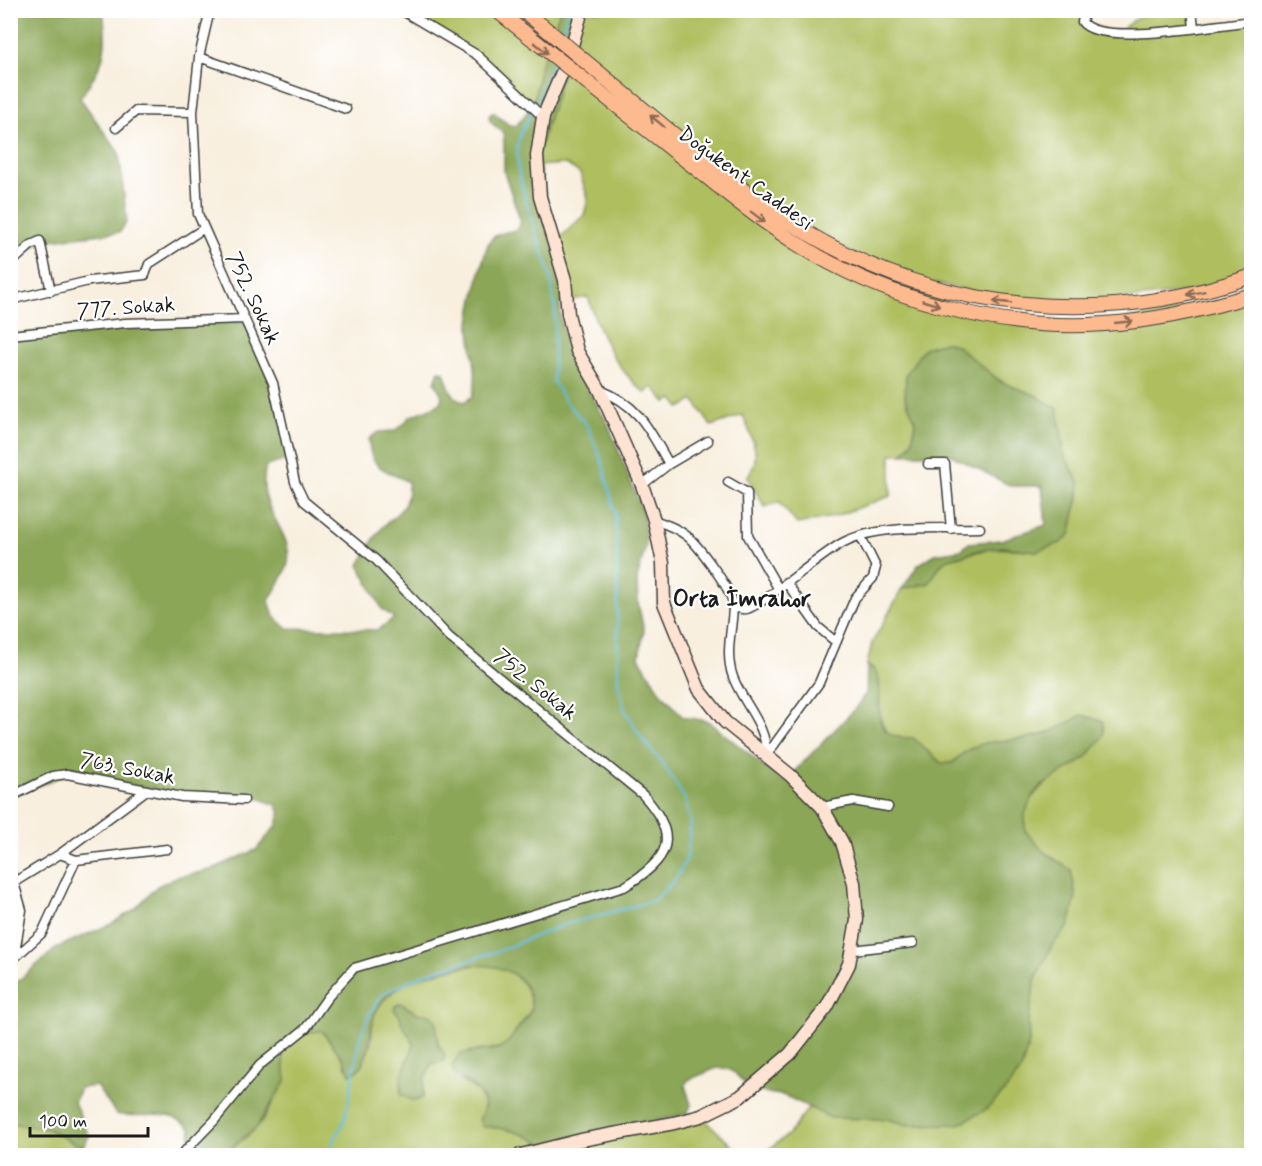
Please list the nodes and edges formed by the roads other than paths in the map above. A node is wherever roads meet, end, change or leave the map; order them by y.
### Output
1 (210, 10) edge
2 (401, 10) edge
3 (496, 10) edge
4 (522, 10) edge
5 (582, 10) edge
6 (1085, 10) edge
7 (1192, 10) edge
8 (1251, 21) edge
9 (1194, 27) junction
10 (199, 57) junction
11 (346, 109) dead end
12 (193, 112) junction
13 (543, 117) junction
14 (116, 128) dead end
15 (715, 176) junction
16 (203, 229) junction
17 (10, 264) edge
18 (1251, 276) edge
19 (51, 291) junction
20 (1251, 295) edge
21 (10, 300) edge
22 (244, 319) junction
23 (10, 335) edge
24 (600, 390) junction
25 (708, 441) dead end
26 (669, 464) junction
27 (928, 464) dead end
28 (728, 482) dead end
29 (642, 485) junction
30 (654, 520) junction
31 (980, 528) dead end
32 (951, 529) junction
33 (861, 537) junction
34 (786, 582) junction
35 (778, 588) junction
36 (733, 606) junction
37 (836, 642) junction
38 (766, 756) junction
39 (144, 792) junction
40 (10, 797) edge
41 (244, 800) dead end
42 (822, 807) junction
43 (888, 807) dead end
44 (167, 849) dead end
45 (60, 854) junction
46 (76, 860) junction
47 (10, 869) edge
48 (16, 881) junction
49 (913, 943) dead end
50 (853, 950) junction
51 (12, 961) edge
52 (180, 1155) edge
53 (517, 1155) edge

1 - 10 street, 752. Sokak
2 - 13 street
3 -> 15 main road, Doğukent Caddesi, bridge
15 -> 4 main road, Doğukent Caddesi, bridge
5 - 13 street
6 - 9 street
7 - 9 street
8 - 9 street
10 - 11 street
10 - 12 street, 752. Sokak
12 - 14 street
12 - 16 street, 752. Sokak
13 - 24 street
18 -> 15 main road, Doğukent Caddesi
15 -> 20 main road, Doğukent Caddesi
16 - 19 street
16 - 22 street, 752. Sokak
17 - 19 street
19 - 21 street
22 - 23 street, 777. Sokak
22 - 52 street, 752. Sokak
24 - 26 street
24 - 29 street
25 - 26 street
26 - 29 street
27 - 32 street
28 - 35 street
29 - 30 street
30 - 36 street
30 - 38 street
31 - 32 street
32 - 33 street
33 - 34 street
33 - 37 street
34 - 35 street
34 - 37 street
35 - 36 street
36 - 38 street
37 - 38 street
38 - 42 street
39 - 40 street, 763. Sokak
39 - 41 street, 763. Sokak
39 - 45 street
42 - 43 street
42 - 50 street
44 - 46 street
45 - 46 street
45 - 48 street
46 - 51 street
47 - 48 street
48 - 51 street
49 - 50 street
50 - 53 street

